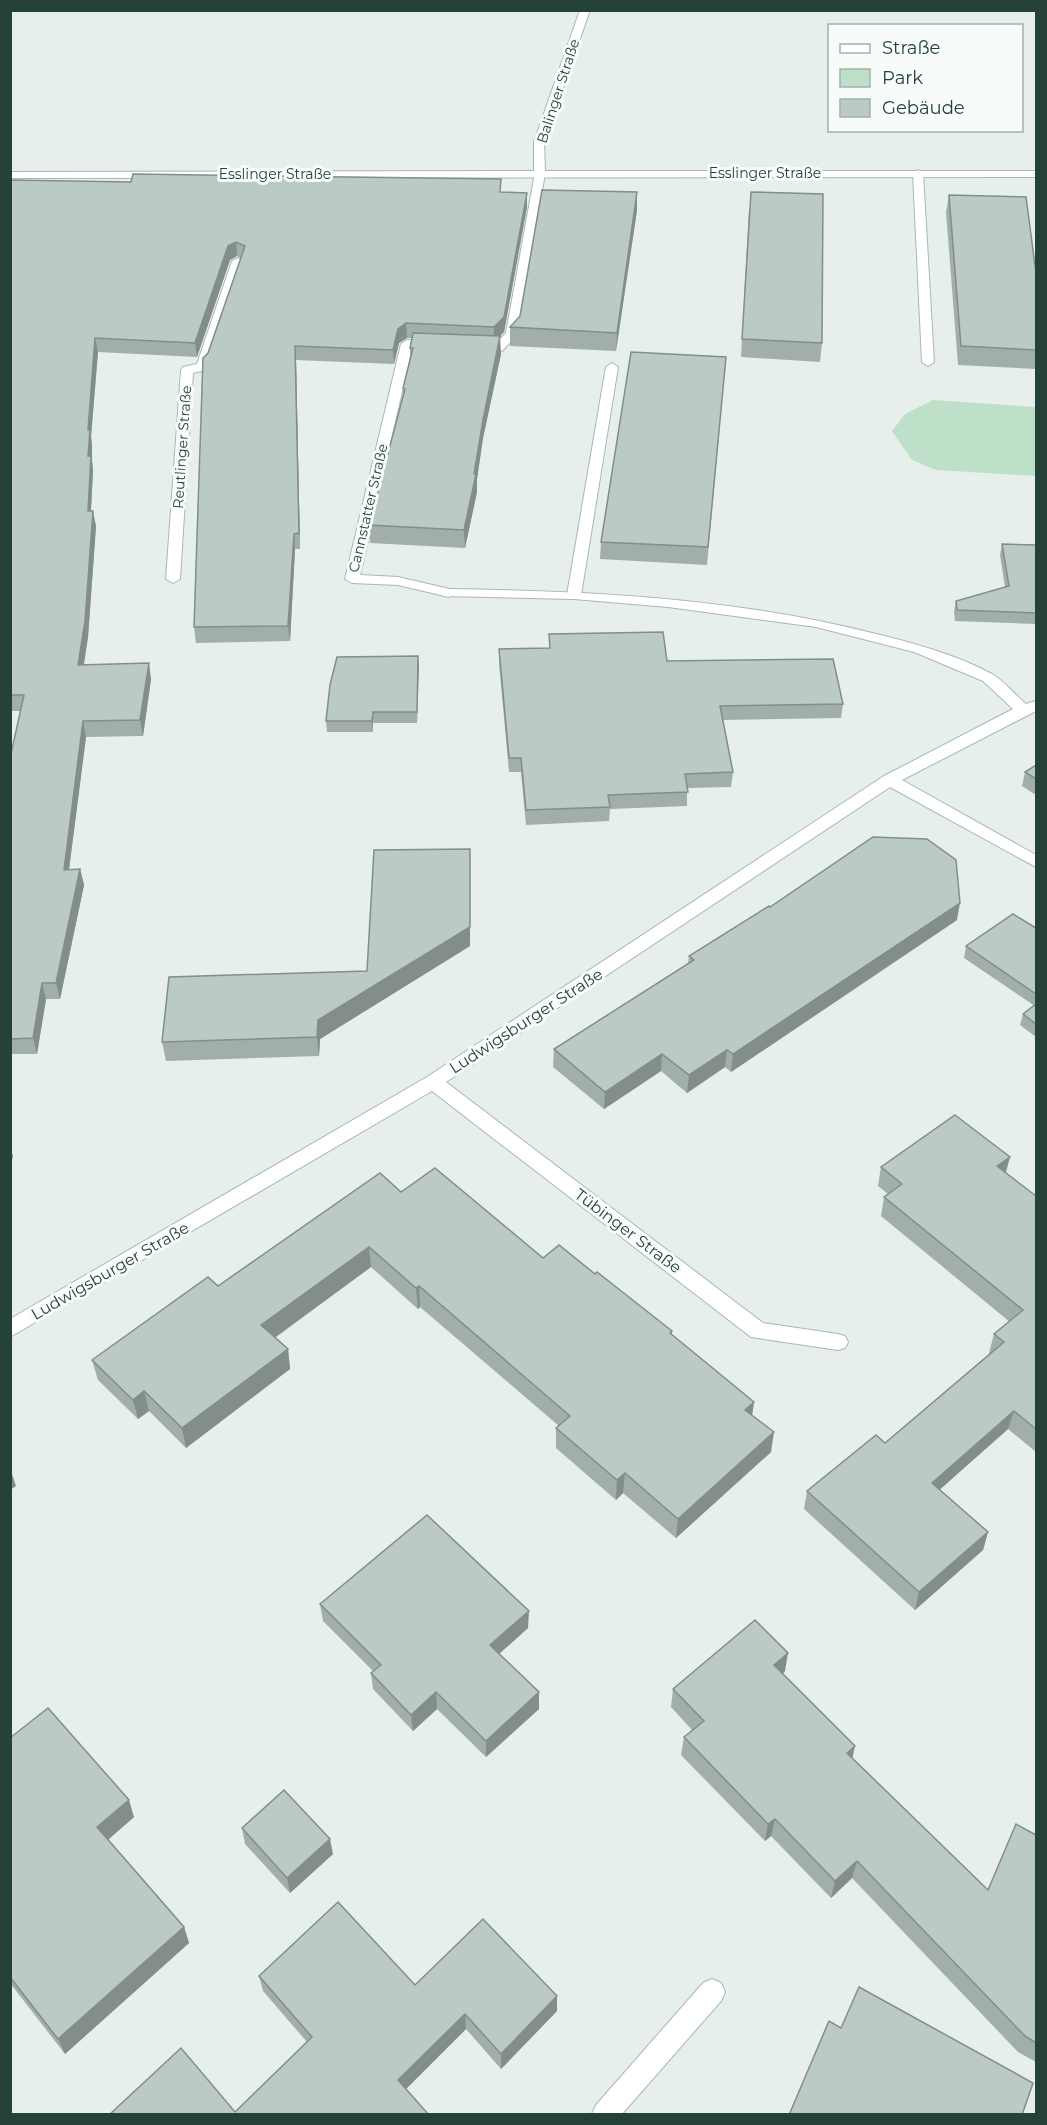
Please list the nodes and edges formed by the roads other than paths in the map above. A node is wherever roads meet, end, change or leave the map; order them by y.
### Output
1 (585, 10) edge
2 (540, 173) junction
3 (918, 173) junction
4 (1036, 174) edge
5 (10, 175) edge
6 (238, 261) edge
7 (928, 362) dead end
8 (612, 367) dead end
9 (173, 579) dead end
10 (574, 595) junction
11 (1030, 708) edge
12 (890, 780) junction
13 (1036, 862) edge
14 (433, 1083) junction
15 (10, 1329) edge
16 (838, 1342) dead end
17 (712, 1992) dead end
18 (605, 2115) edge

1 - 2 street, Balinger Straße
2 - 3 street, Esslinger Straße
2 - 5 street, Esslinger Straße
2 - 10 street, Cannstatter Straße
3 - 4 street, Esslinger Straße
3 - 7 street
6 - 9 street, Reutlinger Straße
8 - 10 street
10 - 11 street, Cannstatter Straße
11 - 12 street, Ludwigsburger Straße
12 - 13 street
12 - 14 street, Ludwigsburger Straße
14 - 15 street, Ludwigsburger Straße
14 - 16 street, Tübinger Straße
17 - 18 street

